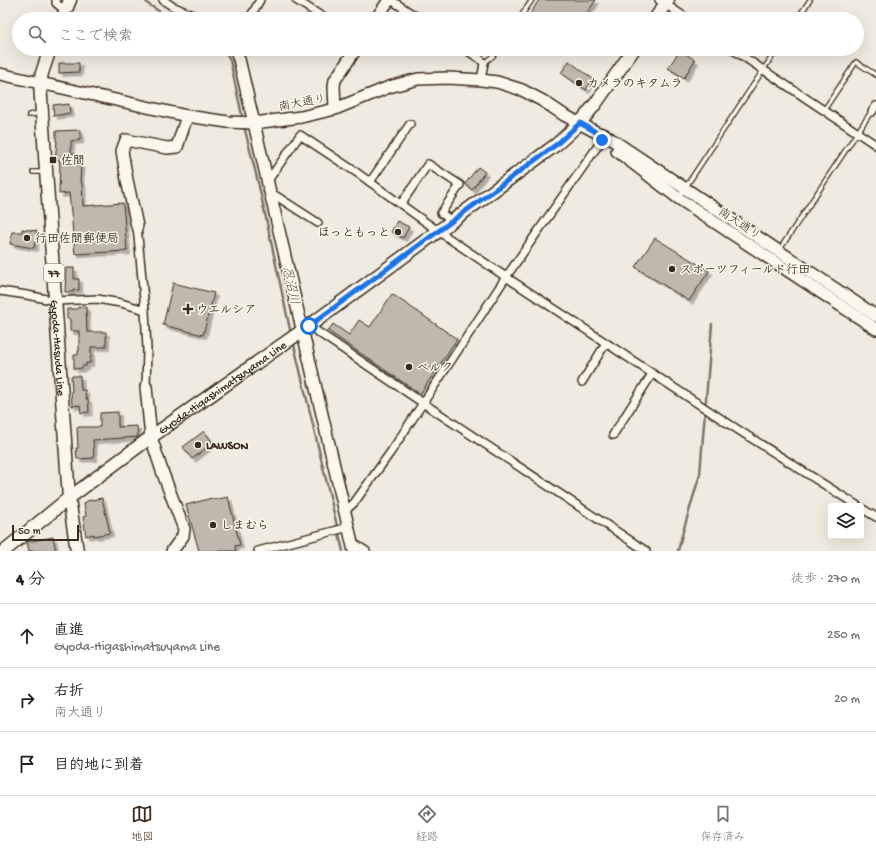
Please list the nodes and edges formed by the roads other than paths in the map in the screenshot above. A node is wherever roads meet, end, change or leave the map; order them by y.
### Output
1 (56, 0) edge
2 (163, 0) edge
3 (260, 0) edge
4 (296, 0) edge
5 (390, 0) edge
6 (532, 0) edge
7 (810, 0) edge
8 (664, 1) edge
9 (66, 10) edge
10 (186, 12) edge
11 (253, 12) edge
12 (315, 12) edge
13 (381, 12) edge
14 (409, 12) edge
15 (524, 12) edge
16 (658, 12) edge
17 (679, 12) edge
18 (802, 12) edge
19 (48, 56) edge
20 (238, 56) edge
21 (351, 56) edge
22 (476, 56) edge
23 (493, 56) edge
24 (629, 56) edge
25 (742, 56) edge
26 (772, 56) edge
27 (484, 64) junction
28 (763, 70) junction
29 (0, 74) edge
30 (876, 74) edge
31 (481, 80) junction
32 (40, 83) junction
33 (335, 109) junction
34 (874, 109) edge
35 (823, 111) junction
36 (42, 113) junction
37 (29, 115) dead end
38 (187, 116) junction
39 (254, 123) junction
40 (580, 123) junction
41 (410, 124) dead end
42 (857, 133) junction
43 (599, 136) junction
44 (876, 145) edge
45 (33, 172) dead end
46 (46, 172) junction
47 (370, 182) junction
48 (268, 187) junction
49 (684, 188) junction
50 (678, 198) junction
51 (401, 204) junction
52 (452, 221) junction
53 (318, 223) dead end
54 (137, 226) joint
55 (438, 231) junction
56 (776, 256) junction
57 (506, 277) junction
58 (0, 291) edge
59 (56, 301) junction
60 (145, 310) junction
61 (874, 318) edge
62 (306, 328) junction
63 (606, 343) junction
64 (652, 374) junction
65 (582, 382) dead end
66 (146, 387) joint
67 (423, 403) junction
68 (613, 435) dead end
69 (151, 437) junction
70 (69, 498) junction
71 (853, 503) edge
72 (864, 510) edge
73 (345, 511) junction
74 (876, 517) edge
75 (348, 527) junction
76 (353, 547) edge
77 (4, 551) edge
78 (77, 551) edge
79 (172, 551) edge
80 (258, 551) edge
81 (366, 551) edge
82 (646, 551) edge

1 - 9 street
2 - 10 street
3 - 11 street
4 - 12 street
5 - 13 street
5 - 14 street
6 - 15 lane
7 - 18 lane
8 - 16 main road
8 - 17 street
19 - 32 main road, Gyoda-Hasuda Line / 77
20 - 39 street
21 - 33 street
22 - 27 street
23 - 27 lane
24 - 40 main road, Gyoda-Higashimatsuyama Line
25 - 28 street
26 - 28 lane
27 - 31 street
28 - 35 street
28 - 49 lane
29 - 32 street, 南大通り
30 - 35 lane
31 - 33 street, 南大通り
31 - 40 street, 南大通り
32 - 36 main road, Gyoda-Hasuda Line / 77
32 - 38 street, 南大通り
33 - 39 street, 南大通り
34 - 42 lane
35 - 42 street
36 - 37 lane
36 - 46 main road, Gyoda-Hasuda Line / 77
38 - 39 street, 南大通り
38 - 54 street
39 - 48 street
40 - 43 street, 南大通り
40 - 52 main road, Gyoda-Higashimatsuyama Line
41 - 47 street
42 - 44 street
42 - 56 lane
43 - 49 street, 南大通り
43 - 50 street, 南大通り
43 - 57 street
45 - 46 lane
46 - 59 main road, Gyoda-Hasuda Line / 77
47 - 48 street
47 - 51 street
48 - 53 street
48 - 62 street
49 - 50 lane
49 - 56 street, 南大通り
50 - 56 street, 南大通り
51 - 52 street
51 - 55 street
52 - 55 main road, Gyoda-Higashimatsuyama Line
54 - 60 street
55 - 57 street
55 - 62 main road, Gyoda-Higashimatsuyama Line
56 - 61 street, 南大通り
57 - 63 street
57 - 67 street
58 - 59 street
59 - 60 street
59 - 70 main road, Gyoda-Hasuda Line / 77
60 - 66 street
62 - 67 street
62 - 69 main road, Gyoda-Higashimatsuyama Line
62 - 73 street
63 - 64 street
63 - 65 street
64 - 68 street
64 - 71 street
66 - 69 street
67 - 73 street
67 - 82 street
69 - 70 main road, Gyoda-Higashimatsuyama Line
69 - 79 street
70 - 77 main road, Gyoda-Higashimatsuyama Line
70 - 78 main road, Gyoda-Hasuda Line / 77
72 - 74 street
73 - 75 street
75 - 76 street
75 - 80 street
76 - 81 street

